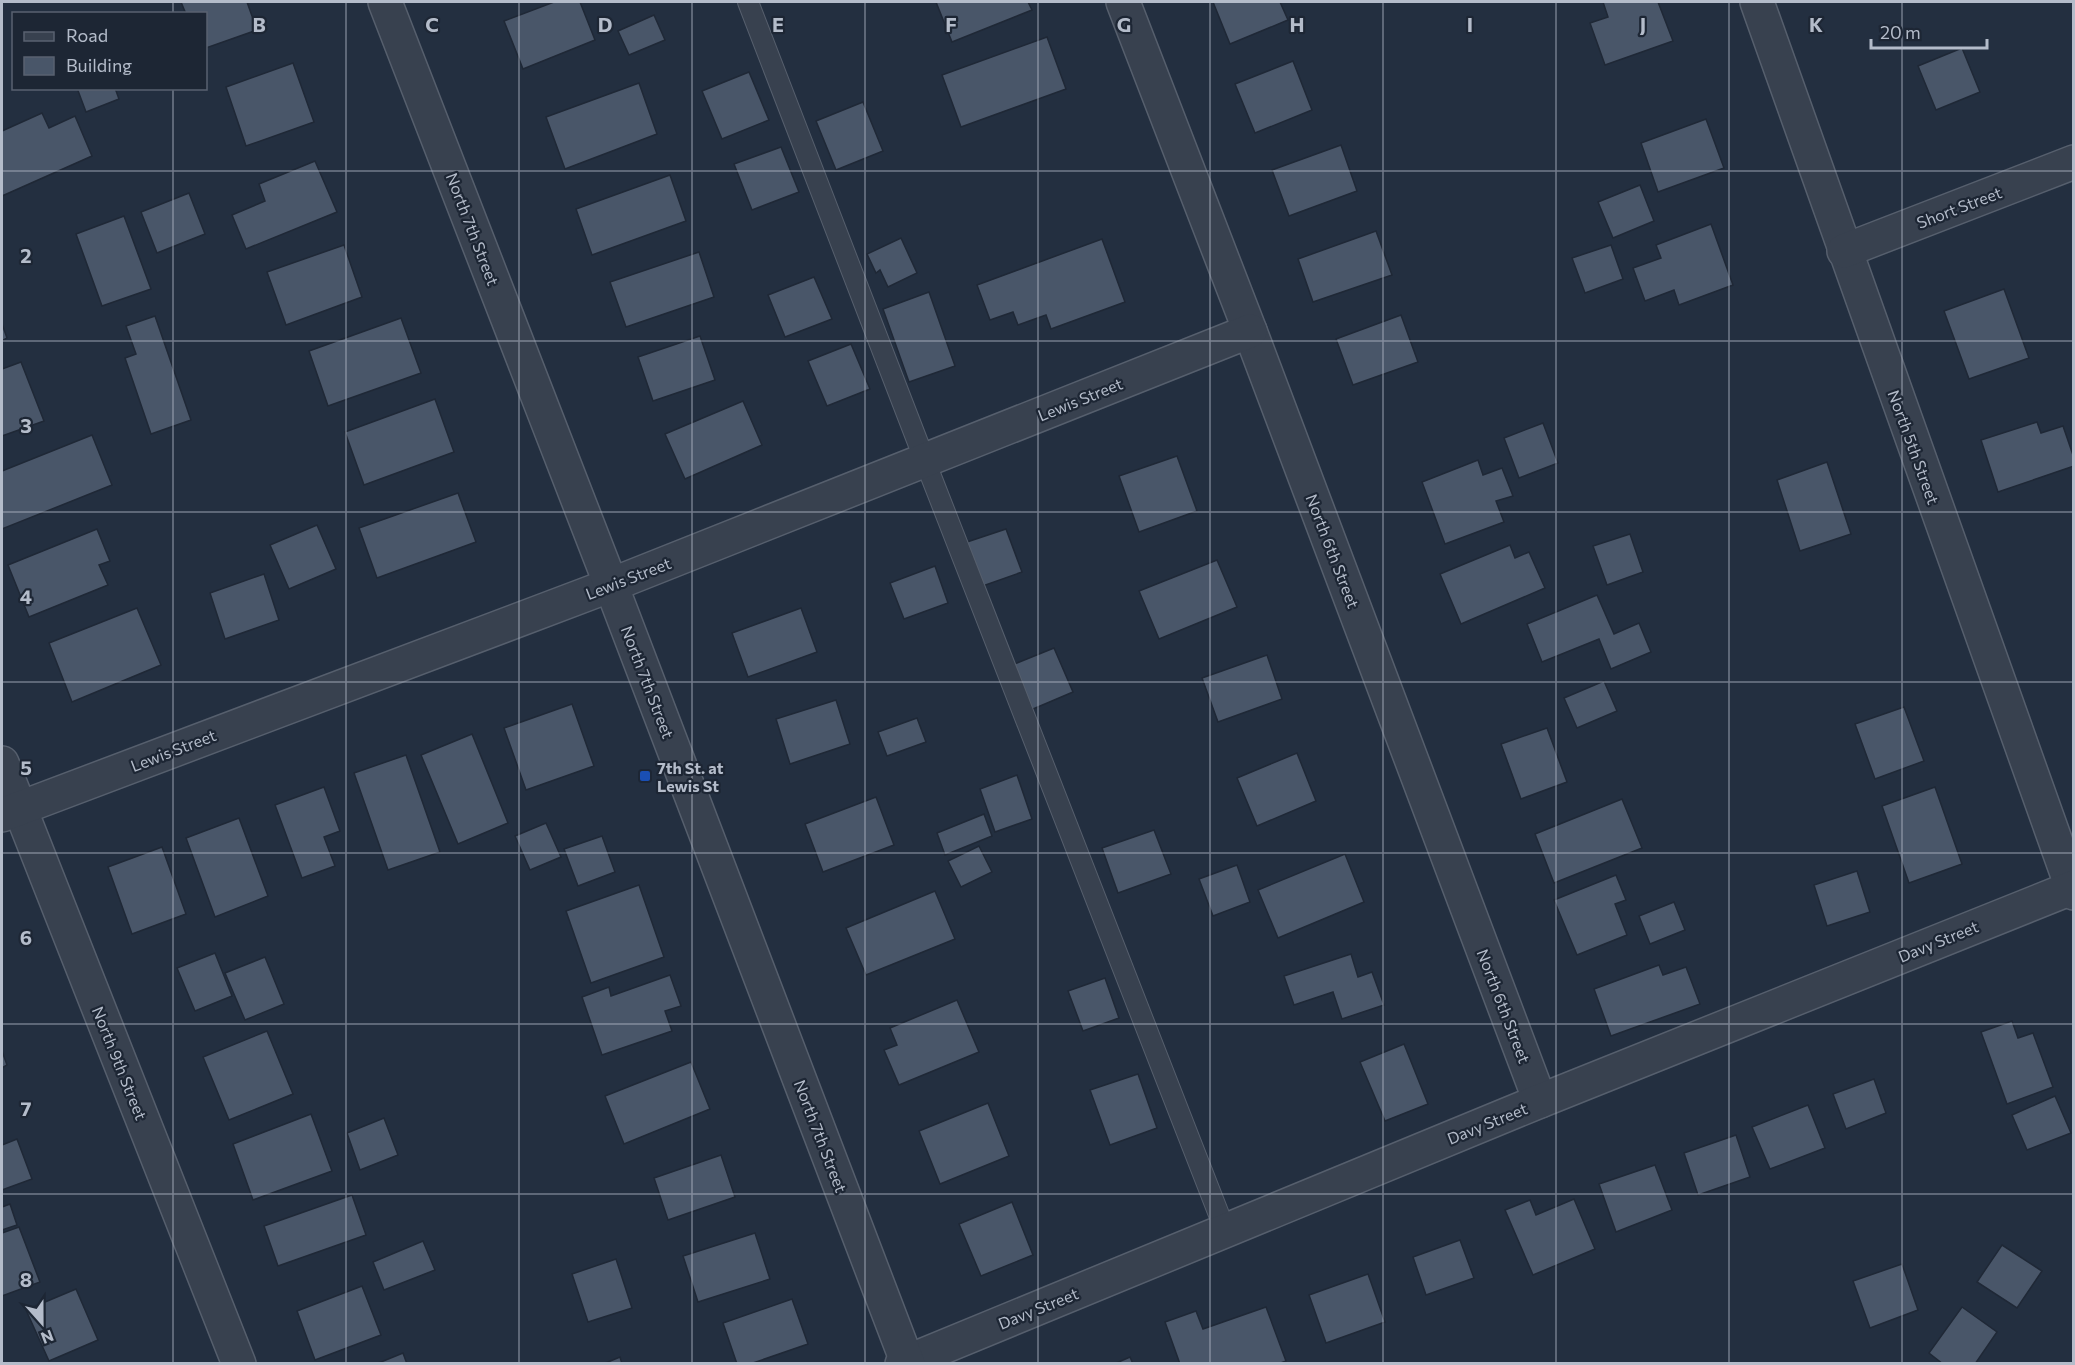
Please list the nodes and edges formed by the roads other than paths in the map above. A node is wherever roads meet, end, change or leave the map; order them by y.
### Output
1 (385, 2) edge
2 (748, 2) edge
3 (1123, 2) edge
4 (1757, 2) edge
5 (2073, 162) edge
6 (1844, 251) junction
7 (1250, 331) junction
8 (925, 460) junction
9 (611, 585) junction
10 (2, 763) edge
11 (10, 812) edge
12 (2073, 889) edge
13 (1540, 1101) junction
14 (1225, 1230) junction
15 (906, 1363) edge
16 (239, 1364) edge

1 - 9 street, North 7th Street
2 - 8 lane
3 - 7 street, North 6th Street
4 - 6 street, North 5th Street
5 - 6 street, Short Street
6 - 12 street, North 5th Street
7 - 8 street, Lewis Street
7 - 13 street, North 6th Street
8 - 9 street, Lewis Street
8 - 14 lane
9 - 11 street, Lewis Street
9 - 15 street, North 7th Street
10 - 11 street, North 9th Street
11 - 16 street, North 9th Street
12 - 13 street, Davy Street
13 - 14 street, Davy Street
14 - 15 street, Davy Street

